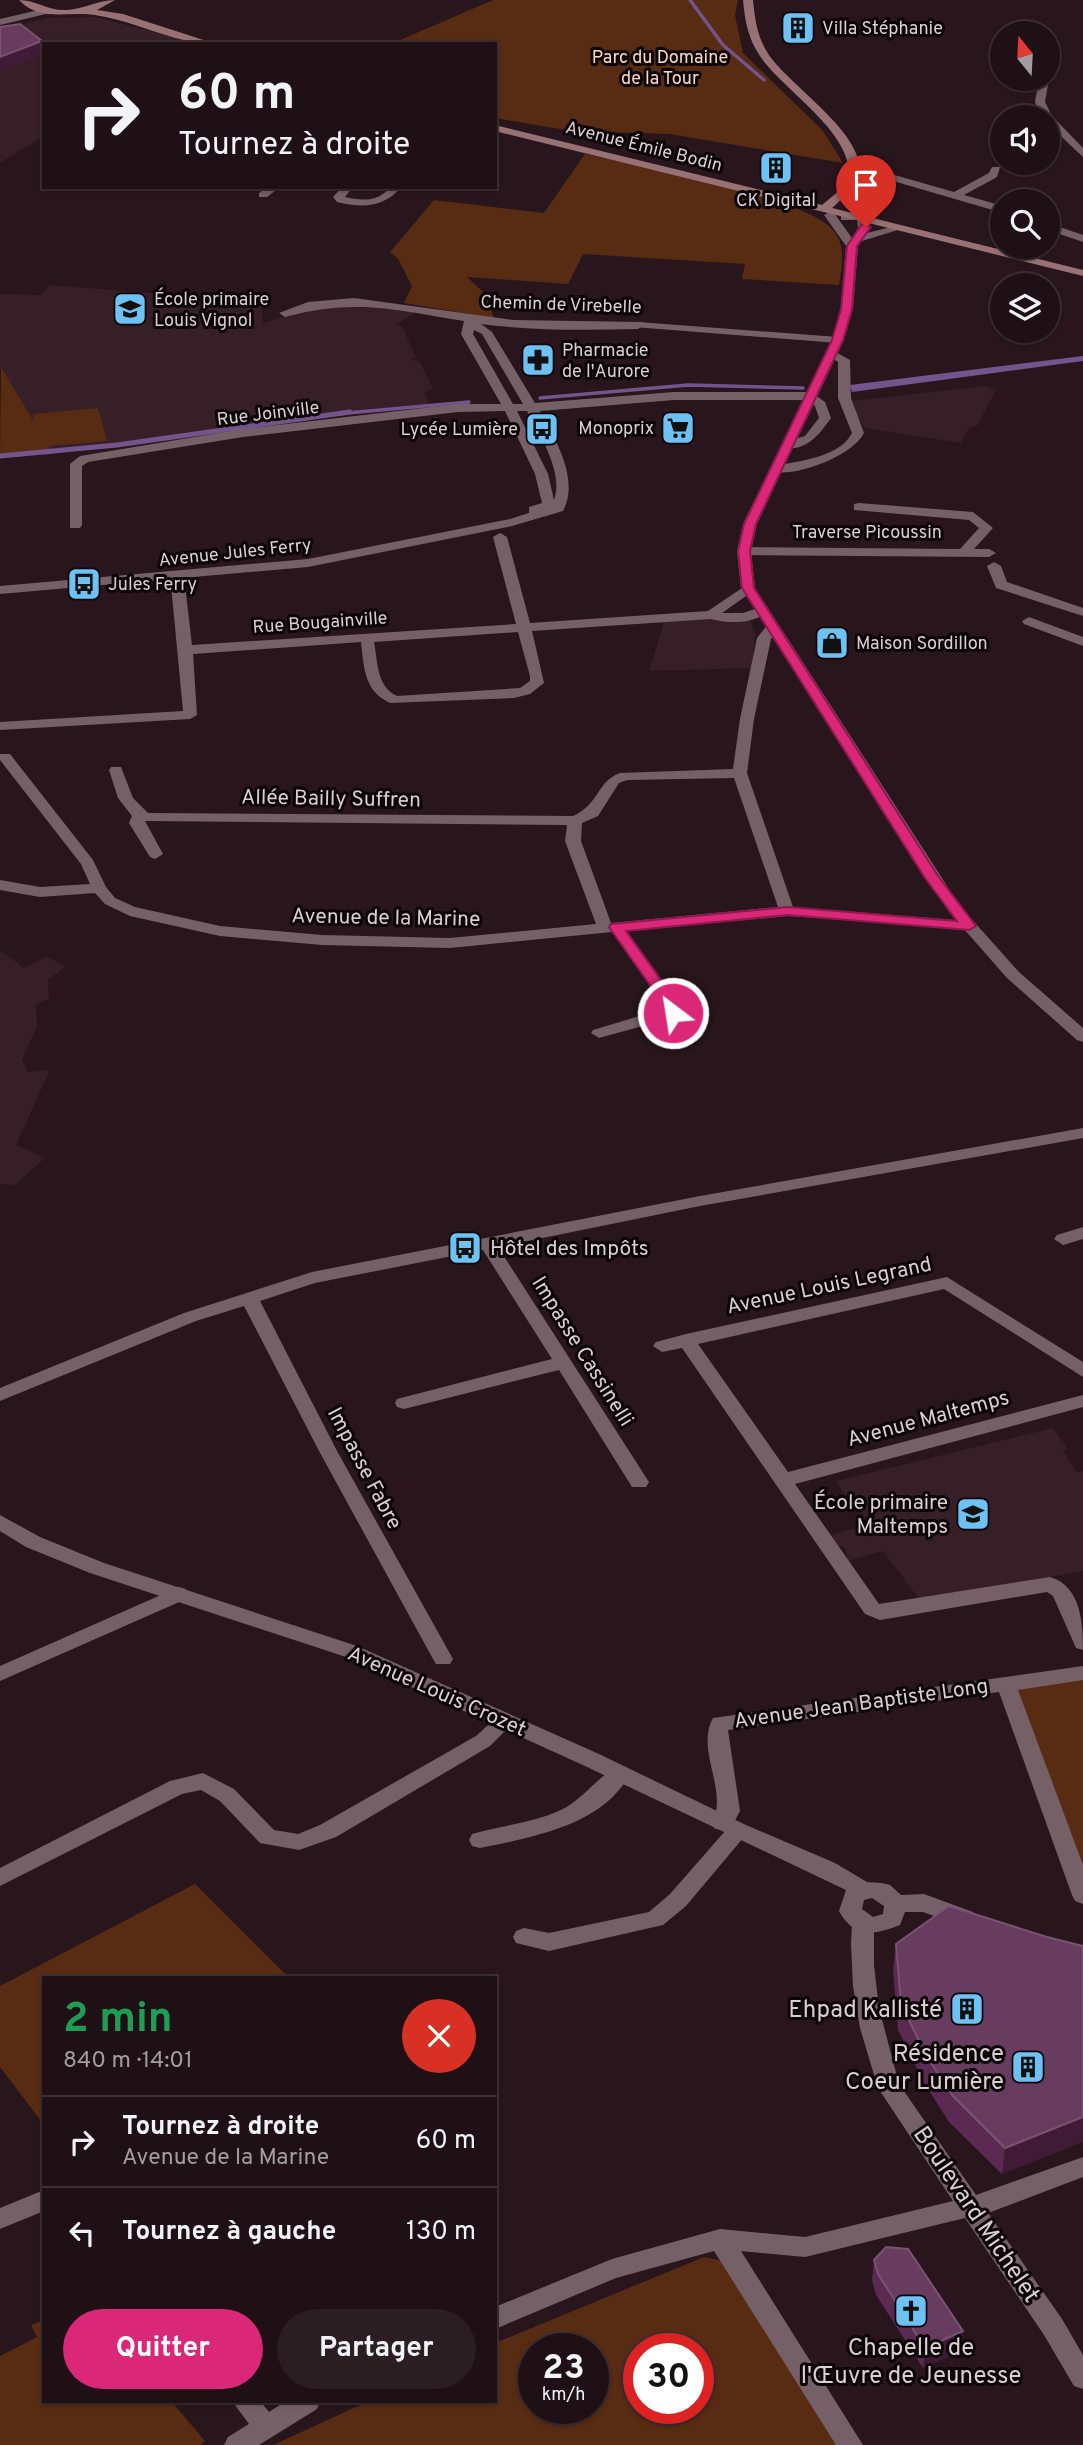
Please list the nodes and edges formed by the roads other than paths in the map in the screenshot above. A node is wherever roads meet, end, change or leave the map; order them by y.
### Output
1 (748, 0) edge
2 (24, 1) edge
3 (109, 1) edge
4 (47, 11) junction
5 (81, 11) junction
6 (0, 20) edge
7 (192, 37) junction
8 (206, 42) edge
9 (497, 128) edge
10 (1060, 130) edge
11 (1081, 151) edge
12 (856, 167) junction
13 (993, 175) edge
14 (851, 184) junction
15 (272, 189) edge
16 (346, 189) edge
17 (394, 189) edge
18 (263, 195) dead end
19 (955, 196) junction
20 (784, 198) junction
21 (803, 202) junction
22 (990, 206) edge
23 (828, 211) junction
24 (851, 217) junction
25 (895, 229) junction
26 (910, 230) junction
27 (1060, 230) edge
28 (1083, 239) edge
29 (855, 242) junction
30 (1083, 273) edge
31 (285, 313) dead end
32 (471, 321) junction
33 (638, 325) joint
34 (838, 340) junction
35 (832, 354) junction
36 (809, 400) junction
37 (530, 407) junction
38 (508, 408) junction
39 (788, 445) junction
40 (778, 469) junction
41 (859, 507) dead end
42 (75, 526) dead end
43 (471, 530) junction
44 (500, 537) dead end
45 (744, 551) junction
46 (965, 551) junction
47 (178, 585) dead end
48 (748, 588) junction
49 (0, 590) edge
50 (761, 611) junction
51 (1083, 612) edge
52 (715, 613) junction
53 (734, 617) junction
54 (1029, 621) dead end
55 (773, 627) junction
56 (525, 628) junction
57 (367, 638) junction
58 (1083, 642) edge
59 (186, 650) junction
60 (0, 726) edge
61 (5, 757) dead end
62 (116, 771) dead end
63 (740, 773) junction
64 (140, 816) junction
65 (575, 821) junction
66 (155, 854) dead end
67 (0, 885) edge
68 (99, 888) junction
69 (788, 911) junction
70 (969, 926) junction
71 (610, 928) junction
72 (599, 1033) dead end
73 (1083, 1037) edge
74 (1083, 1133) edge
75 (1083, 1233) edge
76 (1063, 1239) dead end
77 (488, 1244) junction
78 (249, 1298) junction
79 (686, 1340) junction
80 (662, 1346) dead end
81 (562, 1363) junction
82 (1083, 1371) edge
83 (0, 1395) edge
84 (1083, 1401) edge
85 (404, 1403) dead end
86 (784, 1480) junction
87 (639, 1482) dead end
88 (0, 1522) edge
89 (179, 1594) junction
90 (1083, 1643) edge
91 (443, 1659) dead end
92 (0, 1674) edge
93 (1083, 1674) edge
94 (1006, 1684) junction
95 (505, 1721) junction
96 (621, 1774) junction
97 (730, 1827) junction
98 (480, 1840) dead end
99 (0, 1878) edge
100 (862, 1890) junction
101 (1083, 1895) edge
102 (896, 1904) junction
103 (863, 1924) junction
104 (984, 1925) edge
105 (524, 1937) dead end
106 (1083, 2167) edge
107 (42, 2201) edge
108 (971, 2207) junction
109 (0, 2219) edge
110 (720, 2239) junction
111 (497, 2317) edge
112 (1075, 2351) edge
113 (1083, 2378) edge
114 (246, 2403) edge
115 (304, 2403) edge
116 (265, 2425) junction
117 (237, 2445) edge
118 (850, 2445) edge

1 - 12 main road
2 - 4 main road
2 - 6 street
3 - 5 main road
3 - 7 main road
4 - 5 main road
4 - 6 street
5 - 7 main road
7 - 8 main road
9 - 20 main road, Avenue Émile Bodin
10 - 11 street
12 - 14 main road
12 - 19 street
13 - 19 street
14 - 21 main road
14 - 23 main road
14 - 24 main road
15 - 18 street
16 - 17 street
19 - 22 street
20 - 21 main road, Avenue Émile Bodin
20 - 23 main road, Avenue Émile Bodin
21 - 23 main road, Avenue Émile Bodin
23 - 24 street
24 - 25 main road
24 - 26 main road
24 - 29 street
24 - 29 street
25 - 26 main road
25 - 29 street
26 - 30 main road
27 - 28 street
29 - 34 street
31 - 32 street, Chemin de Virebelle
32 - 33 street, Chemin de Virebelle
32 - 37 street, Avenue Jules Ferry
32 - 38 street, Avenue Jules Ferry
33 - 34 street, Chemin de Virebelle
34 - 35 street
35 - 36 street
35 - 40 street
36 - 37 street, Rue Joinville
36 - 39 street
36 - 39 street
37 - 38 street, Rue Joinville
37 - 43 street, Avenue Jules Ferry
38 - 42 street, Rue Joinville
38 - 43 street, Avenue Jules Ferry
39 - 40 street
40 - 45 street
41 - 46 street
43 - 49 street, Avenue Jules Ferry
44 - 56 street
45 - 46 street, Traverse Picoussin
45 - 48 street
46 - 51 street, Traverse Picoussin
47 - 59 street
48 - 50 street
48 - 52 street
50 - 52 street, Rue Bougainville
50 - 53 street, Rue Bougainville
50 - 55 street
52 - 53 street, Rue Bougainville
52 - 56 street, Rue Bougainville
53 - 55 street, Rue Bougainville
54 - 58 street
55 - 63 street
55 - 70 street
56 - 57 street, Rue Bougainville
56 - 57 street
57 - 59 street, Rue Bougainville
59 - 60 street
61 - 68 street, Avenue de la Marine
62 - 64 street
63 - 65 street
63 - 69 street
64 - 65 street, Allée Bailly Suffren
64 - 66 street
65 - 71 street
67 - 68 street
68 - 71 street, Avenue de la Marine
69 - 70 street, Avenue de la Marine
69 - 71 street, Avenue de la Marine
70 - 73 street
71 - 72 street
74 - 77 street
75 - 76 street
77 - 78 street
77 - 81 street, Impasse Cassinelli
78 - 83 street
78 - 91 street, Impasse Fabre
79 - 80 street, Avenue Louis Legrand
79 - 82 street, Avenue Louis Legrand
79 - 86 street
81 - 85 street
81 - 87 street, Impasse Cassinelli
84 - 86 street, Avenue Maltemps
86 - 90 street
88 - 89 street, Avenue Louis Crozet
89 - 92 street
89 - 95 street, Avenue Louis Crozet
93 - 94 street
94 - 97 street, Avenue Jean Baptiste Long
94 - 101 street, Avenue Jean Baptiste Long
95 - 96 street, Avenue Louis Crozet
95 - 99 street
96 - 97 street, Avenue Louis Crozet
96 - 98 street
97 - 100 street, Avenue Louis Crozet
97 - 105 street
100 - 102 street
100 - 103 street
102 - 103 street
102 - 104 street
103 - 108 street, Boulevard Michelet
106 - 108 street
107 - 109 street
108 - 110 street
108 - 112 street, Boulevard Michelet
110 - 111 street
110 - 118 street
112 - 113 street, Boulevard Michelet
114 - 116 street
115 - 116 street
116 - 117 street

